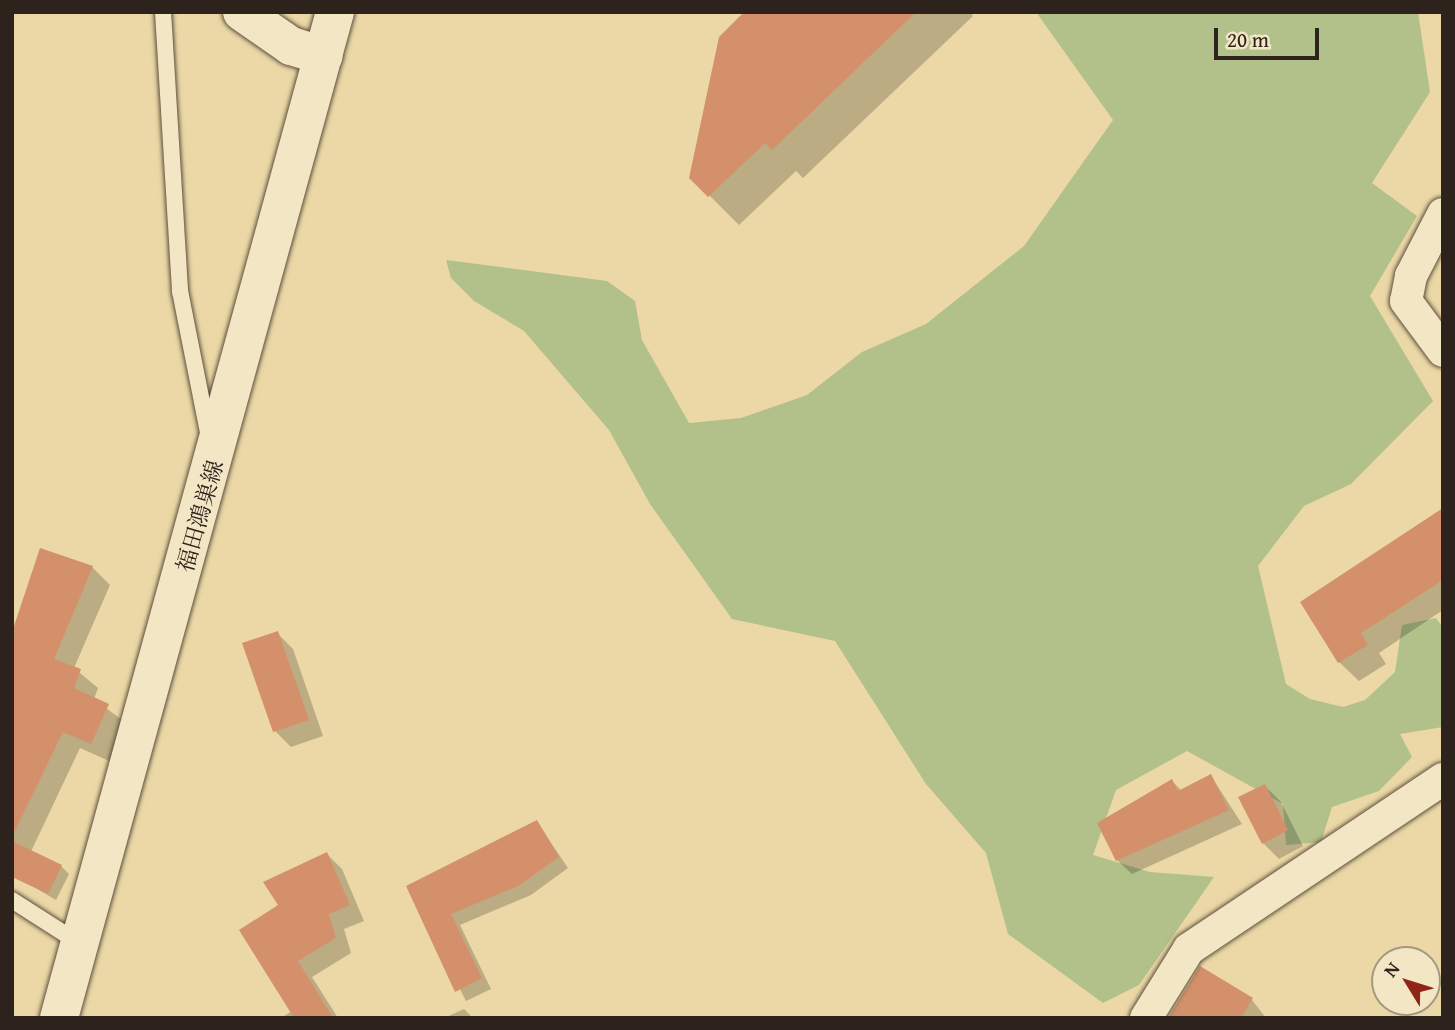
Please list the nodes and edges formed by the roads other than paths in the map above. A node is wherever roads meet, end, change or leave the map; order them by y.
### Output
1 (163, 12) edge
2 (242, 12) edge
3 (335, 12) edge
4 (323, 56) junction
5 (1443, 214) edge
6 (1443, 351) edge
7 (216, 460) junction
8 (1443, 779) edge
9 (12, 900) edge
10 (79, 943) junction
11 (59, 1018) edge
12 (1146, 1018) edge

1 - 7 lane
2 - 4 main road
3 - 4 main road, 福田鴻巣線
4 - 7 main road, 福田鴻巣線
5 - 6 street
7 - 10 main road, 福田鴻巣線
8 - 12 street
9 - 10 lane
10 - 11 main road, 福田鴻巣線

